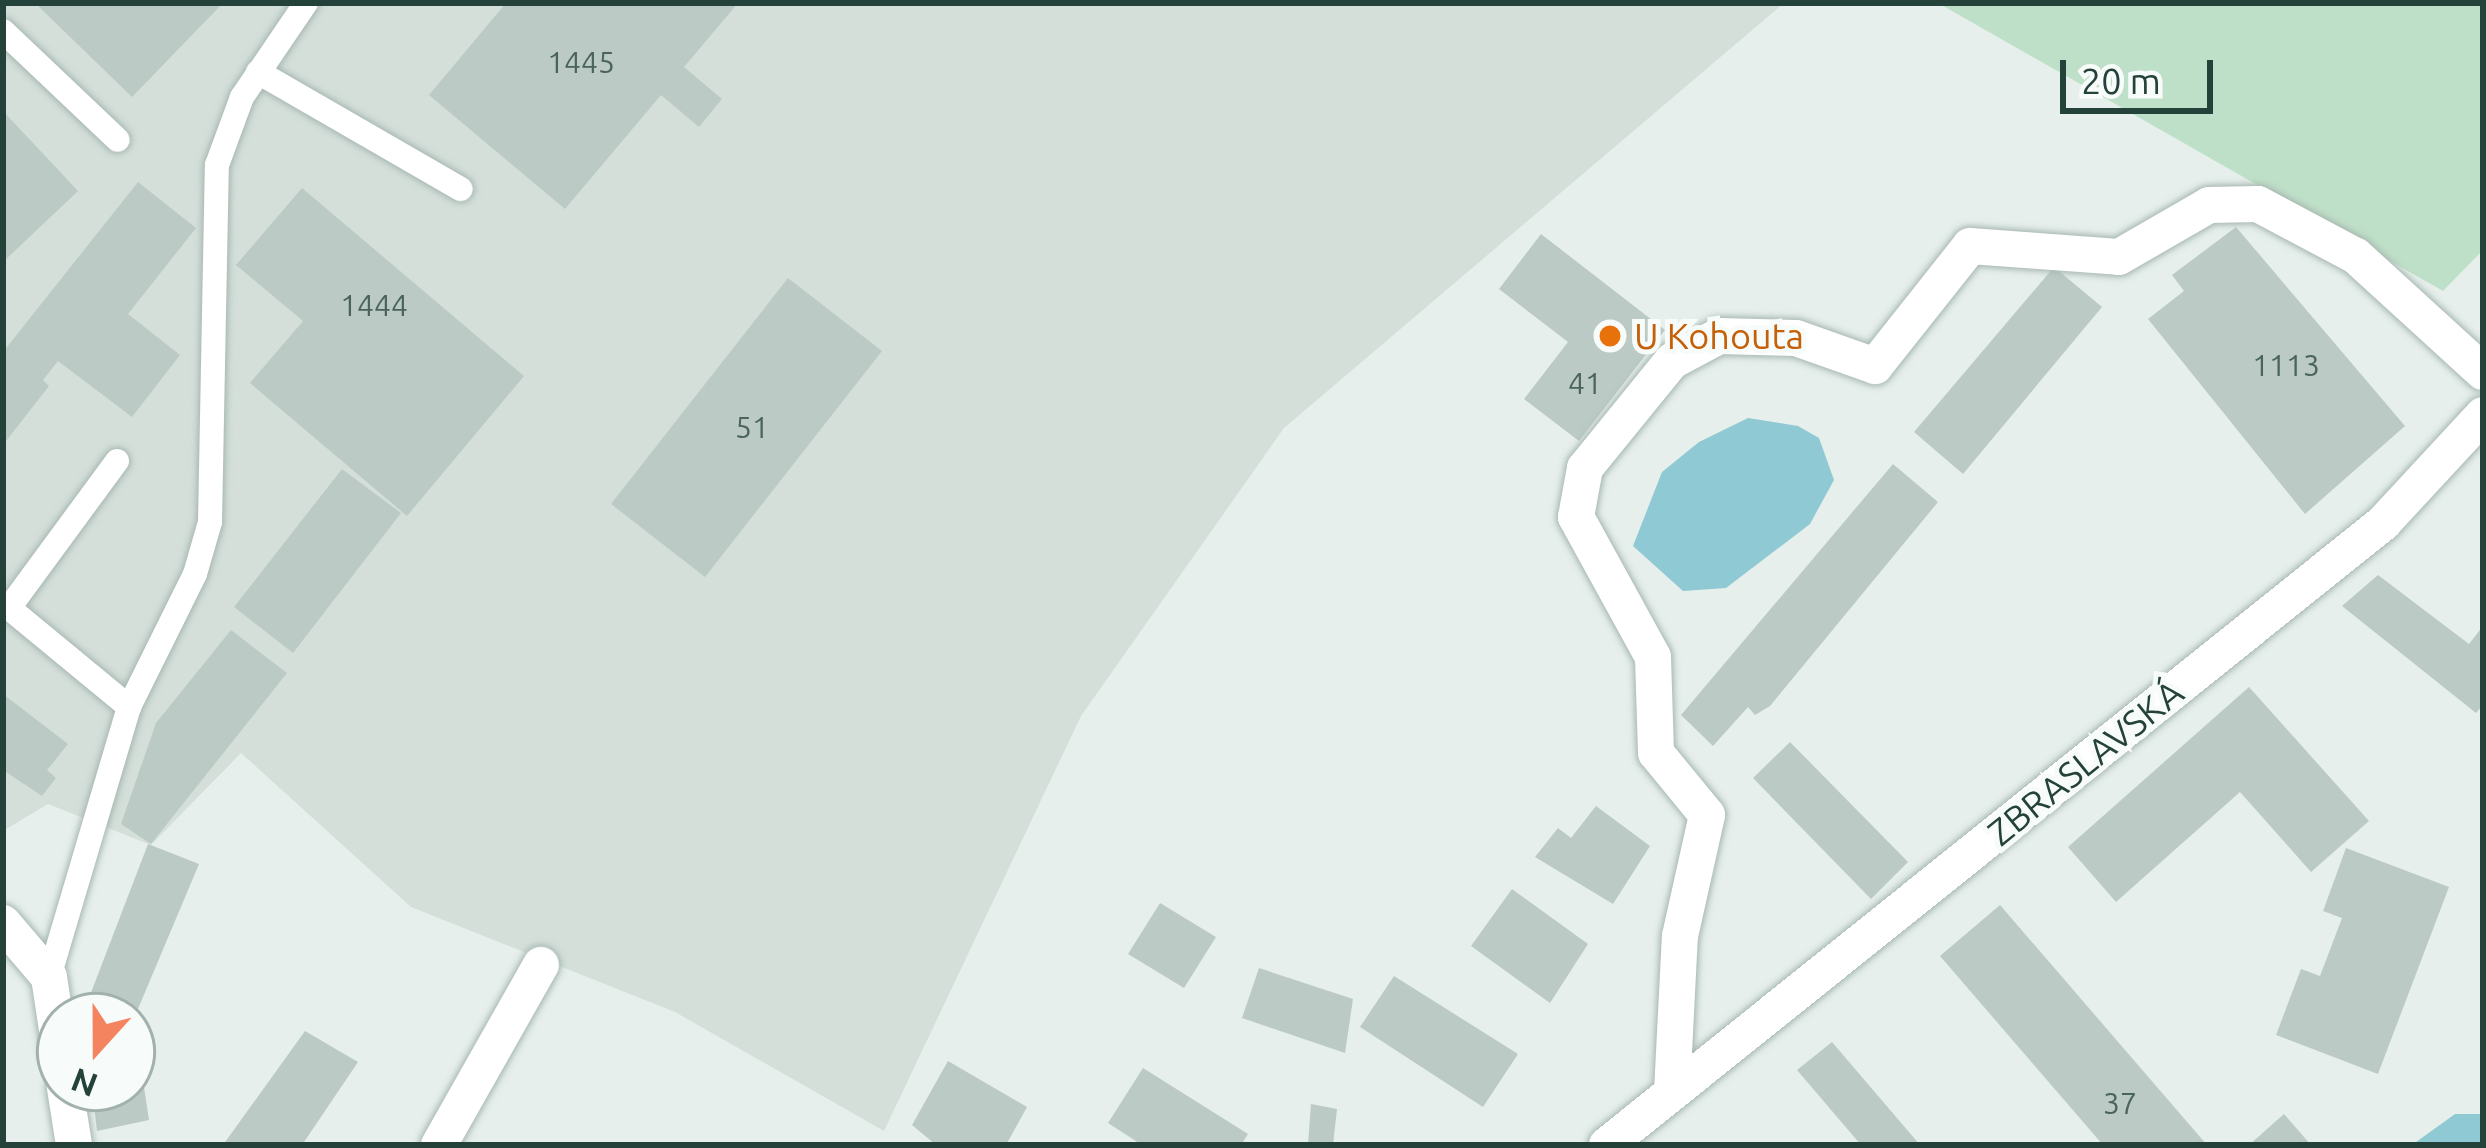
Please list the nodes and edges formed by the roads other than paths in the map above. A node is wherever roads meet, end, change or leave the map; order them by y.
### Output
1 (306, 3) edge
2 (3, 32) edge
3 (258, 72) junction
4 (118, 140) dead end
5 (460, 189) dead end
6 (2483, 372) edge
7 (2483, 415) edge
8 (117, 461) dead end
9 (129, 707) junction
10 (3, 923) edge
11 (541, 964) dead end
12 (50, 977) junction
13 (52, 992) edge
14 (1672, 1092) junction
15 (69, 1112) edge
16 (74, 1145) edge
17 (439, 1145) edge
18 (1607, 1145) edge

1 - 3 lane
2 - 4 lane
3 - 5 lane
3 - 9 lane
6 - 14 street
7 - 14 street, ZBRASLAVSKÁ
8 - 9 lane
9 - 12 lane
10 - 12 street
11 - 17 street
12 - 13 street
14 - 18 street, ZBRASLAVSKÁ
15 - 16 street

